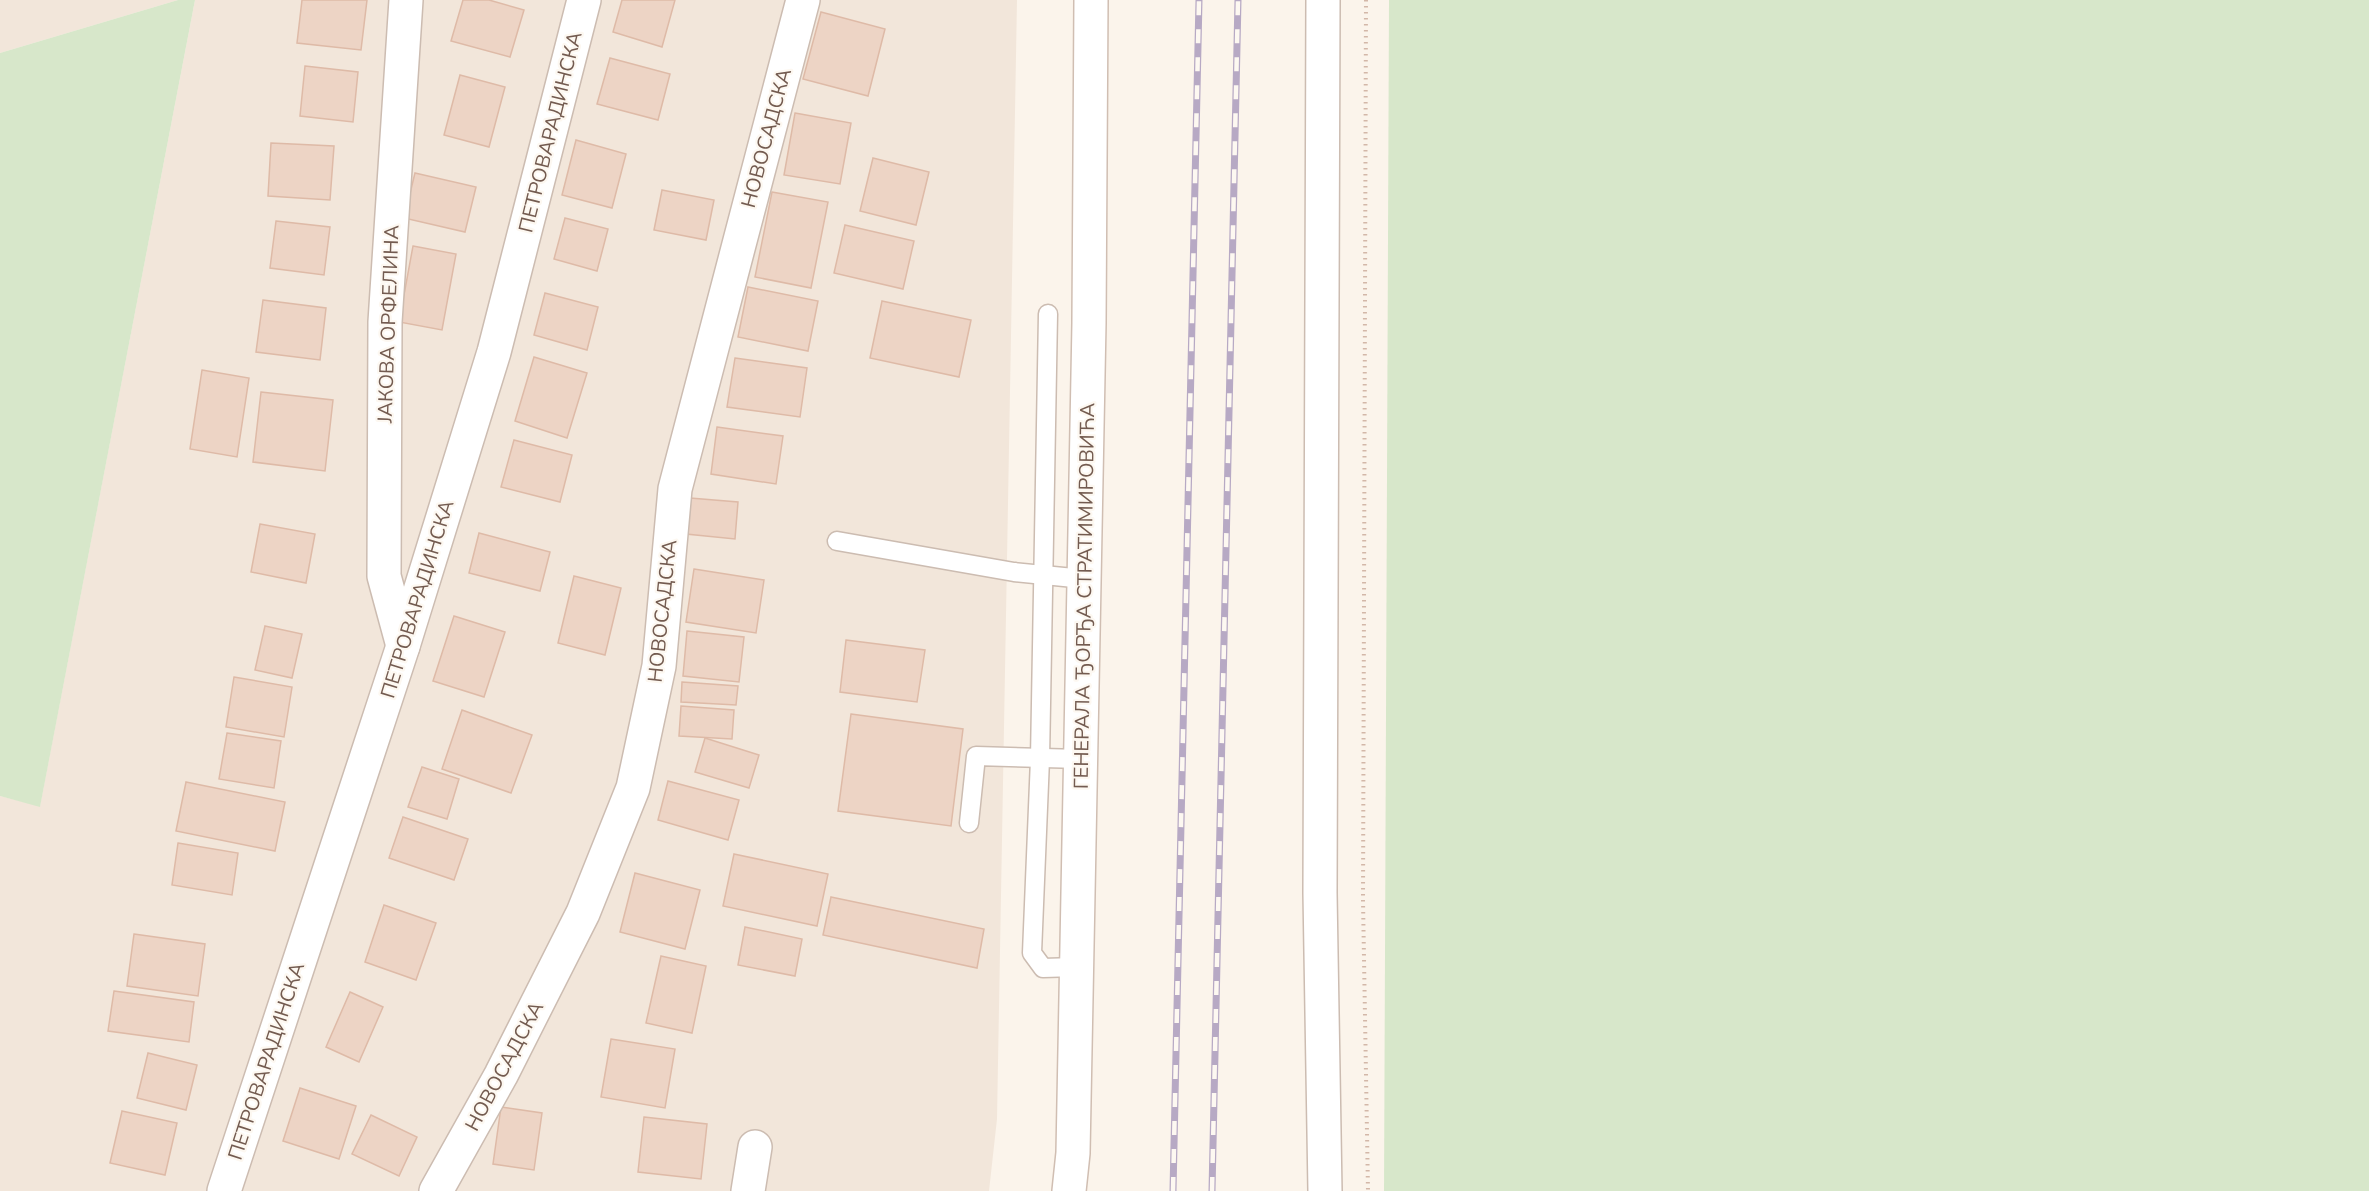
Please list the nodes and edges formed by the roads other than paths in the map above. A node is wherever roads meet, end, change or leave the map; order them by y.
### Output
1 (406, 0) edge
2 (584, 0) edge
3 (803, 0) edge
4 (1091, 0) edge
5 (1323, 0) edge
6 (1048, 314) dead end
7 (837, 542) dead end
8 (1043, 575) junction
9 (1084, 579) junction
10 (403, 646) junction
11 (1040, 759) junction
12 (1080, 759) junction
13 (969, 823) dead end
14 (1076, 967) junction
15 (755, 1147) dead end
16 (224, 1191) edge
17 (436, 1191) edge
18 (748, 1191) edge
19 (1070, 1191) edge
20 (1325, 1191) edge

1 - 10 street, ЈАКОВА ОРФЕЛИНА
2 - 10 street, ПЕТРОВАРАДИНСКА
3 - 17 street, НОВОСАДСКА
4 - 9 street, ГЕНЕРАЛА ЂОРЂА СТРАТИМИРОВИЋА
5 - 20 street
6 - 8 lane
7 - 8 lane
8 - 9 lane
8 - 11 lane
9 - 12 street, ГЕНЕРАЛА ЂОРЂА СТРАТИМИРОВИЋА
10 - 16 street, ПЕТРОВАРАДИНСКА
11 - 12 lane
11 - 13 lane
11 - 14 lane
12 - 14 street, ГЕНЕРАЛА ЂОРЂА СТРАТИМИРОВИЋА
14 - 19 street, ГЕНЕРАЛА ЂОРЂА СТРАТИМИРОВИЋА
15 - 18 street

